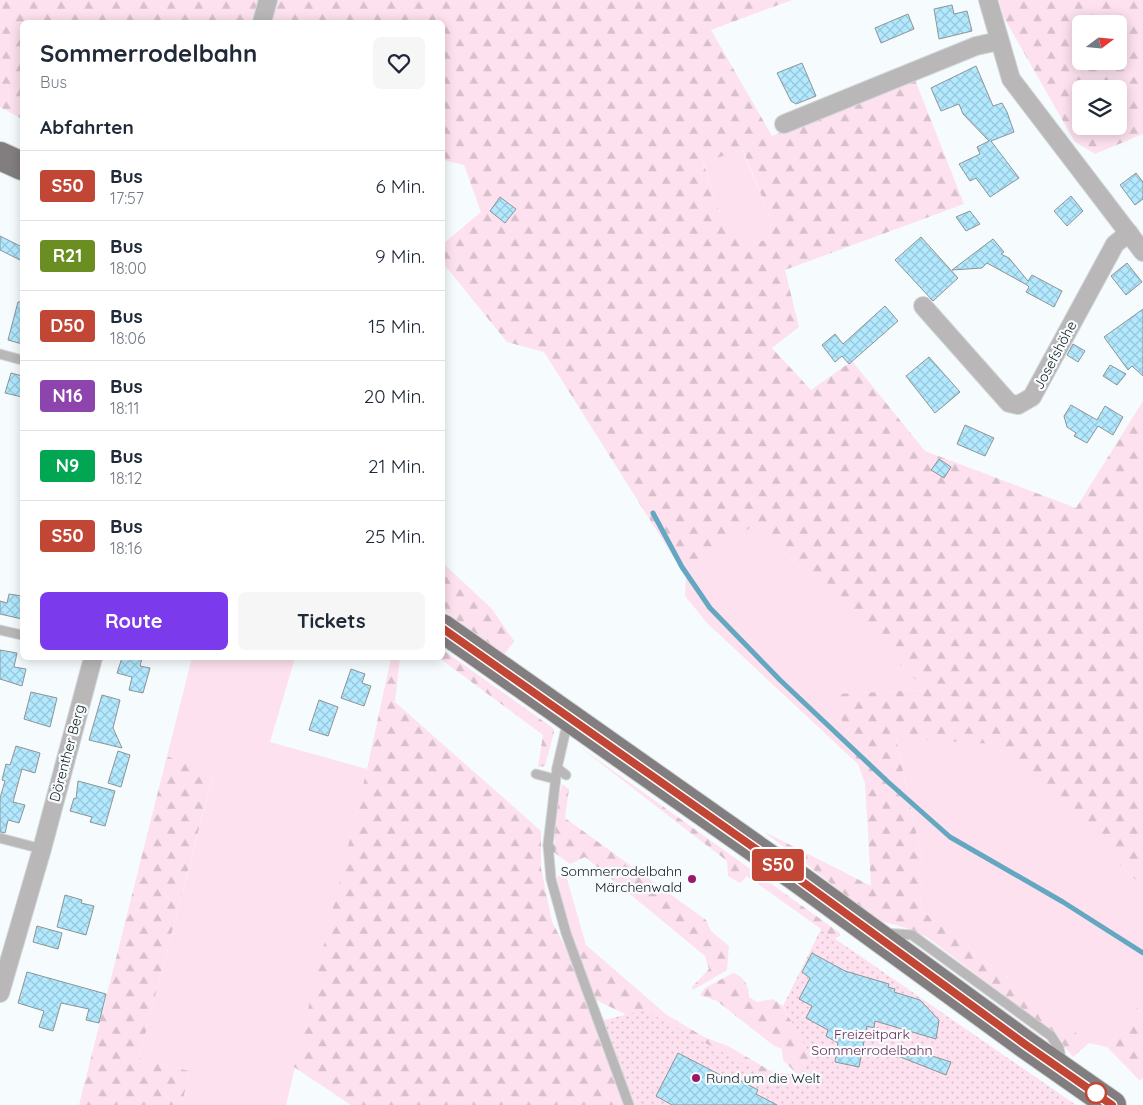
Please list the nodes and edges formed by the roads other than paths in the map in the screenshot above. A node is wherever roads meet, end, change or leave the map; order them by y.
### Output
1 (268, 0) edge
2 (988, 0) edge
3 (263, 20) edge
4 (999, 41) junction
5 (784, 124) dead end
6 (0, 156) edge
7 (20, 165) edge
8 (1129, 233) junction
9 (1143, 252) edge
10 (923, 306) dead end
11 (0, 354) edge
12 (20, 359) edge
13 (0, 630) edge
14 (445, 630) edge
15 (20, 635) edge
16 (91, 660) edge
17 (569, 718) junction
18 (557, 768) junction
19 (536, 774) dead end
20 (566, 775) dead end
21 (555, 780) junction
22 (0, 838) edge
23 (548, 845) junction
24 (42, 848) junction
25 (554, 855) dead end
26 (0, 993) edge
27 (629, 1105) edge
28 (1112, 1105) edge

1 - 3 street
2 - 4 street
4 - 5 street
4 - 8 street
6 - 7 main road
8 - 9 street
8 - 10 street, Josefshöhe
11 - 12 lane
13 - 15 lane
14 - 17 main road
16 - 24 street, Dörenther Berg
17 - 18 lane
17 - 28 main road
18 - 20 lane
18 - 21 lane
19 - 21 lane
21 - 23 lane
22 - 24 lane
23 - 25 lane
23 - 27 lane
24 - 26 street, Dörenther Berg

